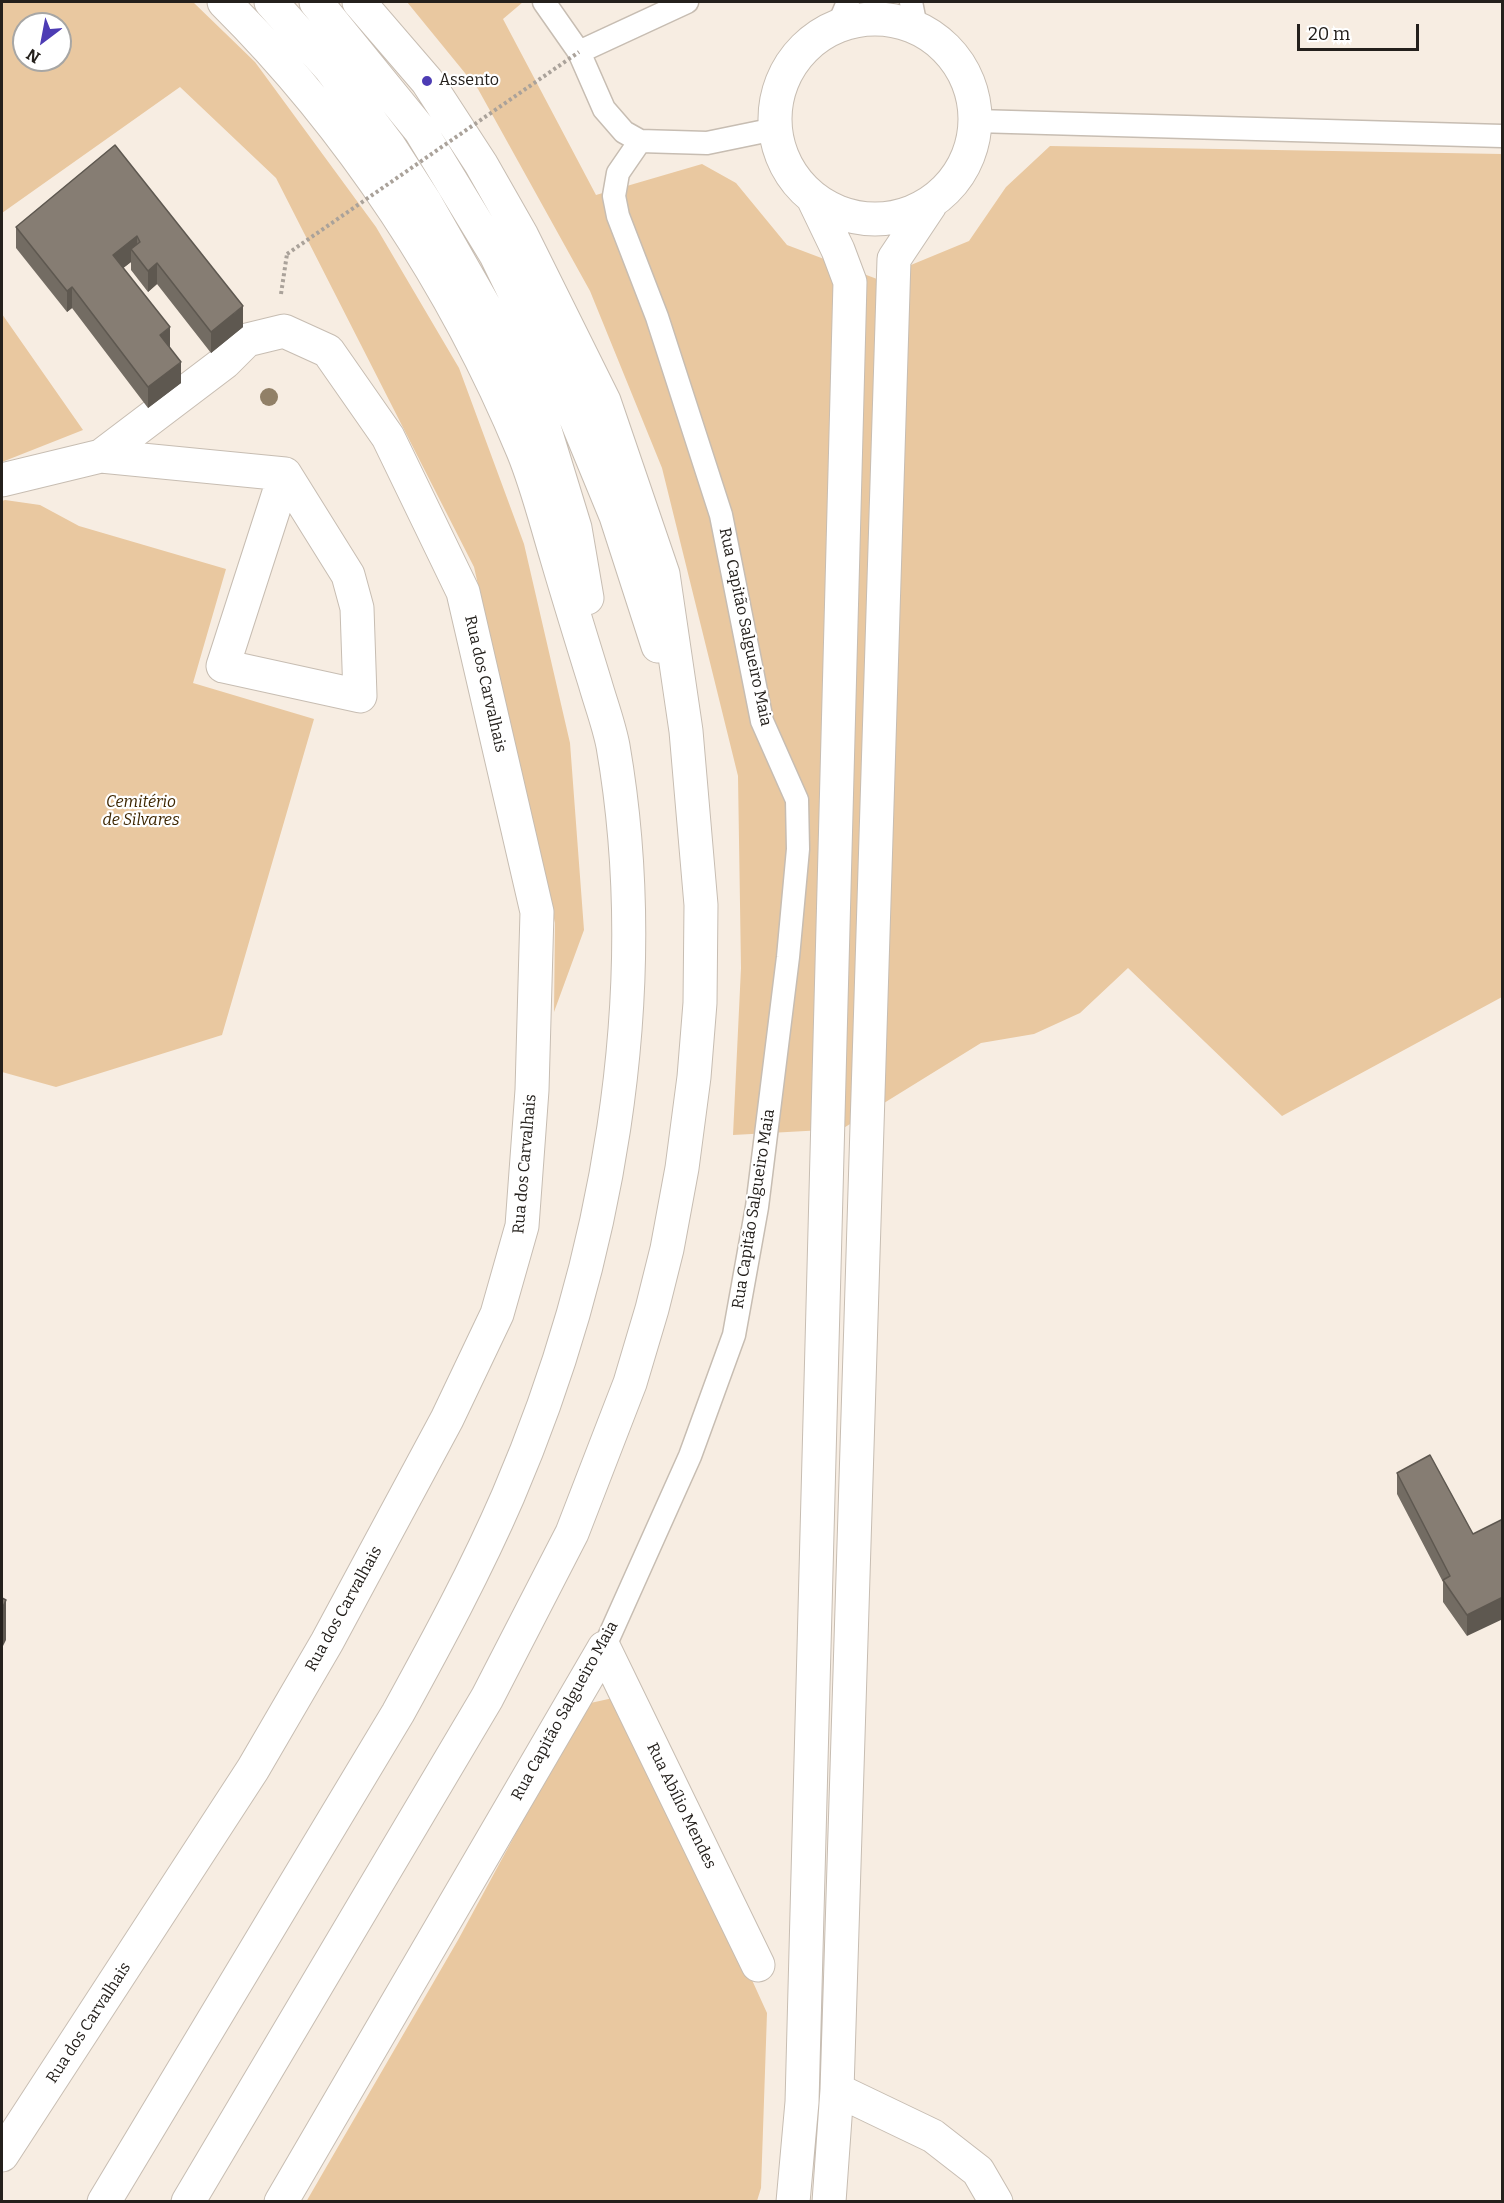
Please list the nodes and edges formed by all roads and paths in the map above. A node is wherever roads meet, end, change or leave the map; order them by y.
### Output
1 (224, 2) edge
2 (271, 2) edge
3 (316, 2) edge
4 (359, 2) edge
5 (544, 2) edge
6 (687, 2) edge
7 (843, 14) edge
8 (913, 14) edge
9 (579, 52) junction
10 (976, 121) junction
11 (775, 129) junction
12 (1503, 135) edge
13 (640, 141) junction
14 (813, 198) junction
15 (930, 205) junction
16 (287, 254) dead end
17 (101, 456) junction
18 (285, 474) junction
19 (2, 480) edge
20 (686, 731) junction
21 (612, 741) junction
22 (604, 1648) junction
23 (758, 1965) dead end
24 (837, 2090) junction
25 (2, 2155) edge
26 (104, 2202) edge
27 (188, 2202) edge
28 (281, 2202) edge
29 (793, 2202) edge
30 (829, 2202) edge
31 (996, 2202) edge

1 - 21 main road
2 - 21 main road
3 - 20 main road
4 - 20 main road
5 - 9 lane
6 - 9 lane
7 - 8 main road
7 - 11 main road
8 - 10 main road
9 - 13 lane
9 - 16 path, bridge
10 - 12 lane
10 - 15 main road
11 - 13 lane
11 - 14 main road
13 - 22 lane, Rua Capitão Salgueiro Maia
14 - 15 main road
14 - 29 main road
15 - 24 main road
17 - 18 main road, Rua dos Carvalhais
17 - 19 main road, Rua dos Carvalhais
17 - 25 main road, Rua dos Carvalhais
18 - 18 main road
20 - 27 main road
21 - 26 main road
22 - 23 main road, Rua Abílio Mendes
22 - 28 main road, Rua Capitão Salgueiro Maia
24 - 30 main road
24 - 31 main road

